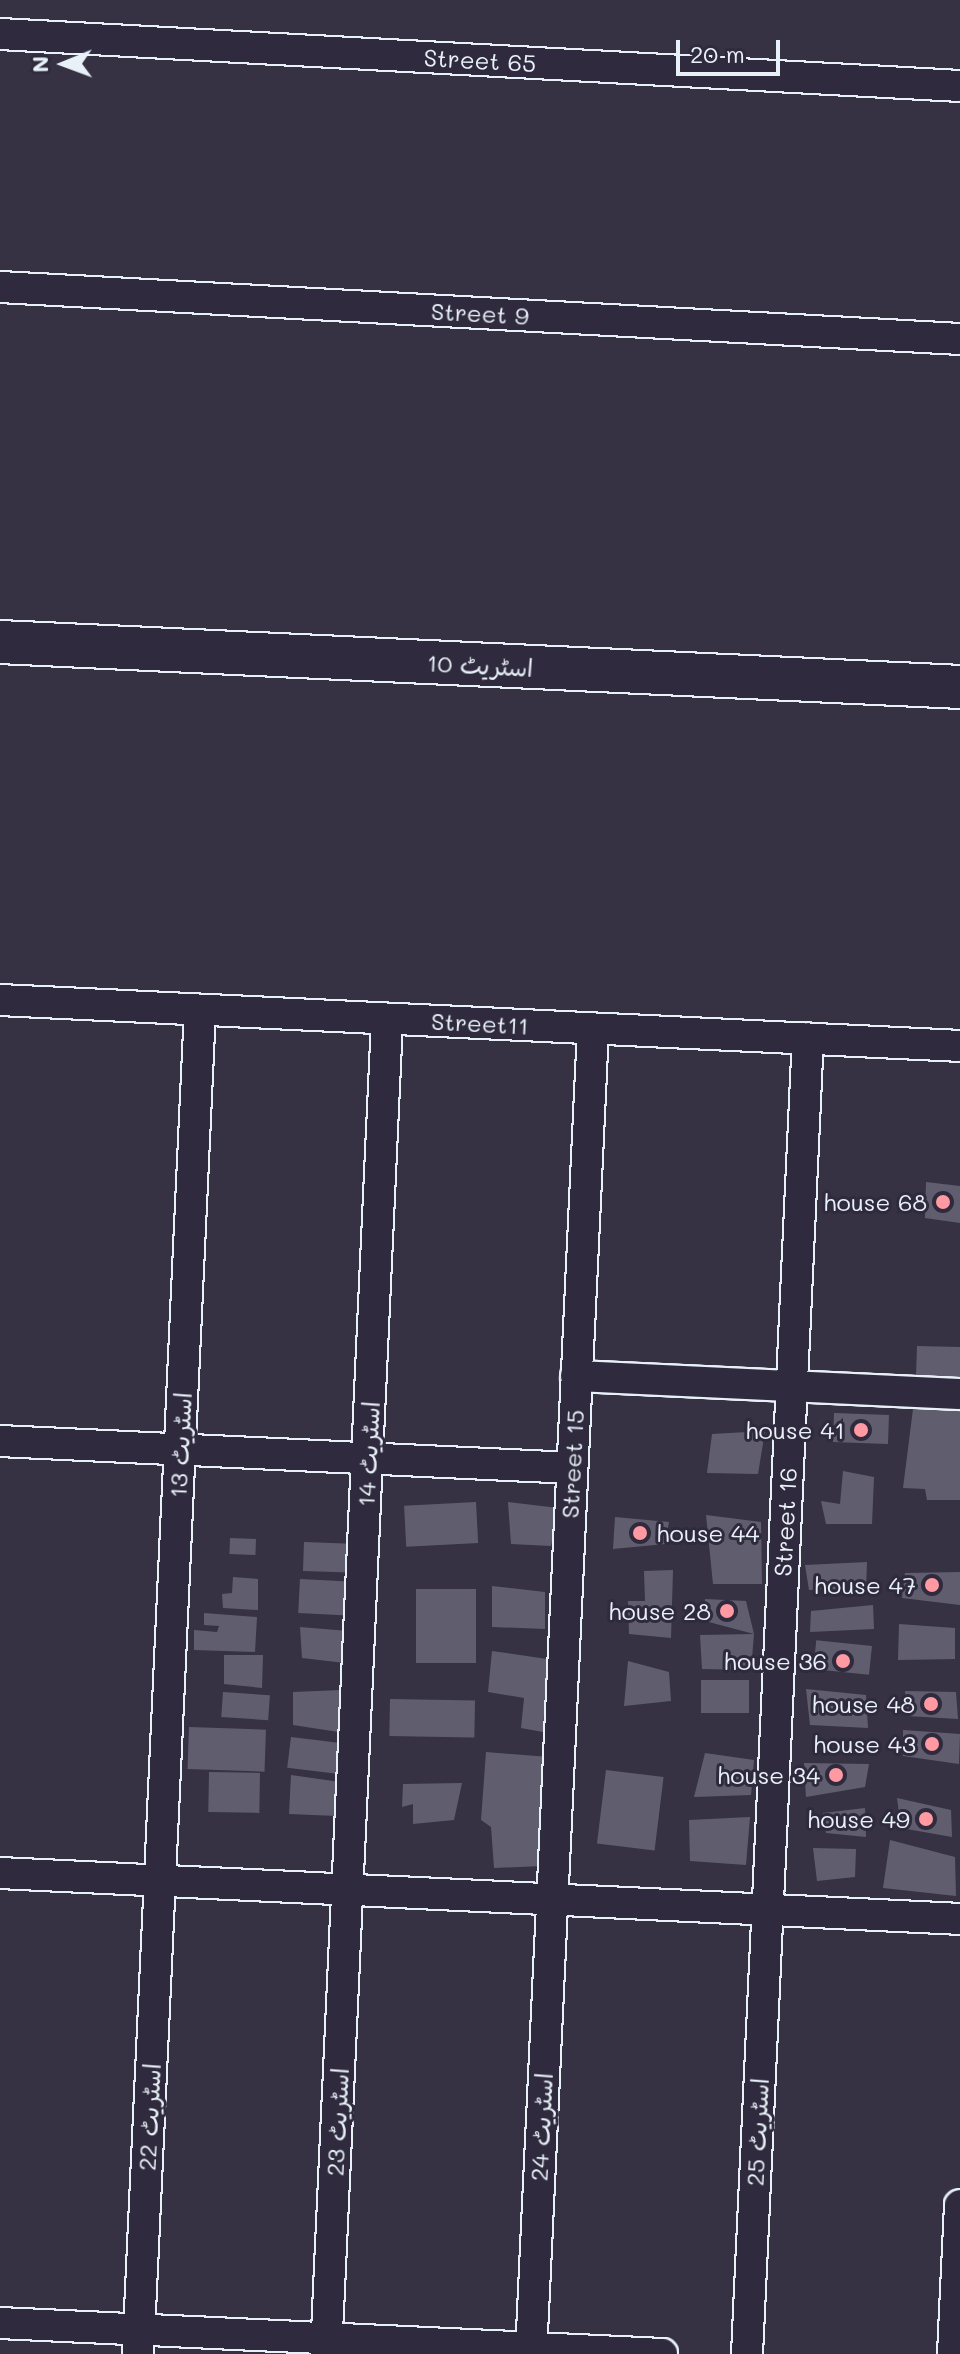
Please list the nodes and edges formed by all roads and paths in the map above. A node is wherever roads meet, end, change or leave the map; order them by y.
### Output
1 (0, 34) edge
2 (960, 86) edge
3 (0, 287) edge
4 (960, 339) edge
5 (0, 642) edge
6 (960, 687) edge
7 (0, 1000) edge
8 (200, 1010) junction
9 (387, 1019) junction
10 (593, 1028) junction
11 (808, 1038) junction
12 (960, 1046) edge
13 (576, 1376) junction
14 (792, 1387) junction
15 (960, 1394) edge
16 (0, 1441) edge
17 (180, 1450) junction
18 (367, 1459) junction
19 (572, 1468) junction
20 (0, 1873) edge
21 (160, 1881) junction
22 (347, 1890) junction
23 (552, 1900) junction
24 (767, 1910) junction
25 (960, 1919) edge
26 (960, 2205) edge
27 (0, 2323) edge
28 (138, 2342) edge
29 (326, 2346) edge
30 (531, 2351) edge
31 (662, 2354) edge
32 (747, 2354) edge
33 (953, 2354) edge

1 - 2 street, Street 65
3 - 4 street, Street 9
5 - 6 street, اسٹریٹ 10
7 - 8 street, Street11
8 - 9 street, Street11
8 - 17 street, اسٹریٹ 13
9 - 10 street, Street11
9 - 18 street, اسٹریٹ 14
10 - 11 street, Street11
10 - 13 street, Street 15
11 - 12 street, Street11
11 - 14 street, Street 16
13 - 14 street
13 - 19 street, Street 15
14 - 15 street
14 - 24 street, Street 16
16 - 17 street
17 - 18 street
17 - 21 street, اسٹریٹ 13
18 - 19 street
18 - 22 street, اسٹریٹ 14
19 - 23 street, Street 15
20 - 21 street
21 - 22 street
21 - 28 street, اسٹریٹ 22
22 - 23 street
22 - 29 street, اسٹریٹ 23
23 - 24 street
23 - 30 street, اسٹریٹ 24
24 - 25 street
24 - 32 street, اسٹریٹ 25
26 - 33 street
27 - 28 street
28 - 29 street
29 - 30 street
30 - 31 street

